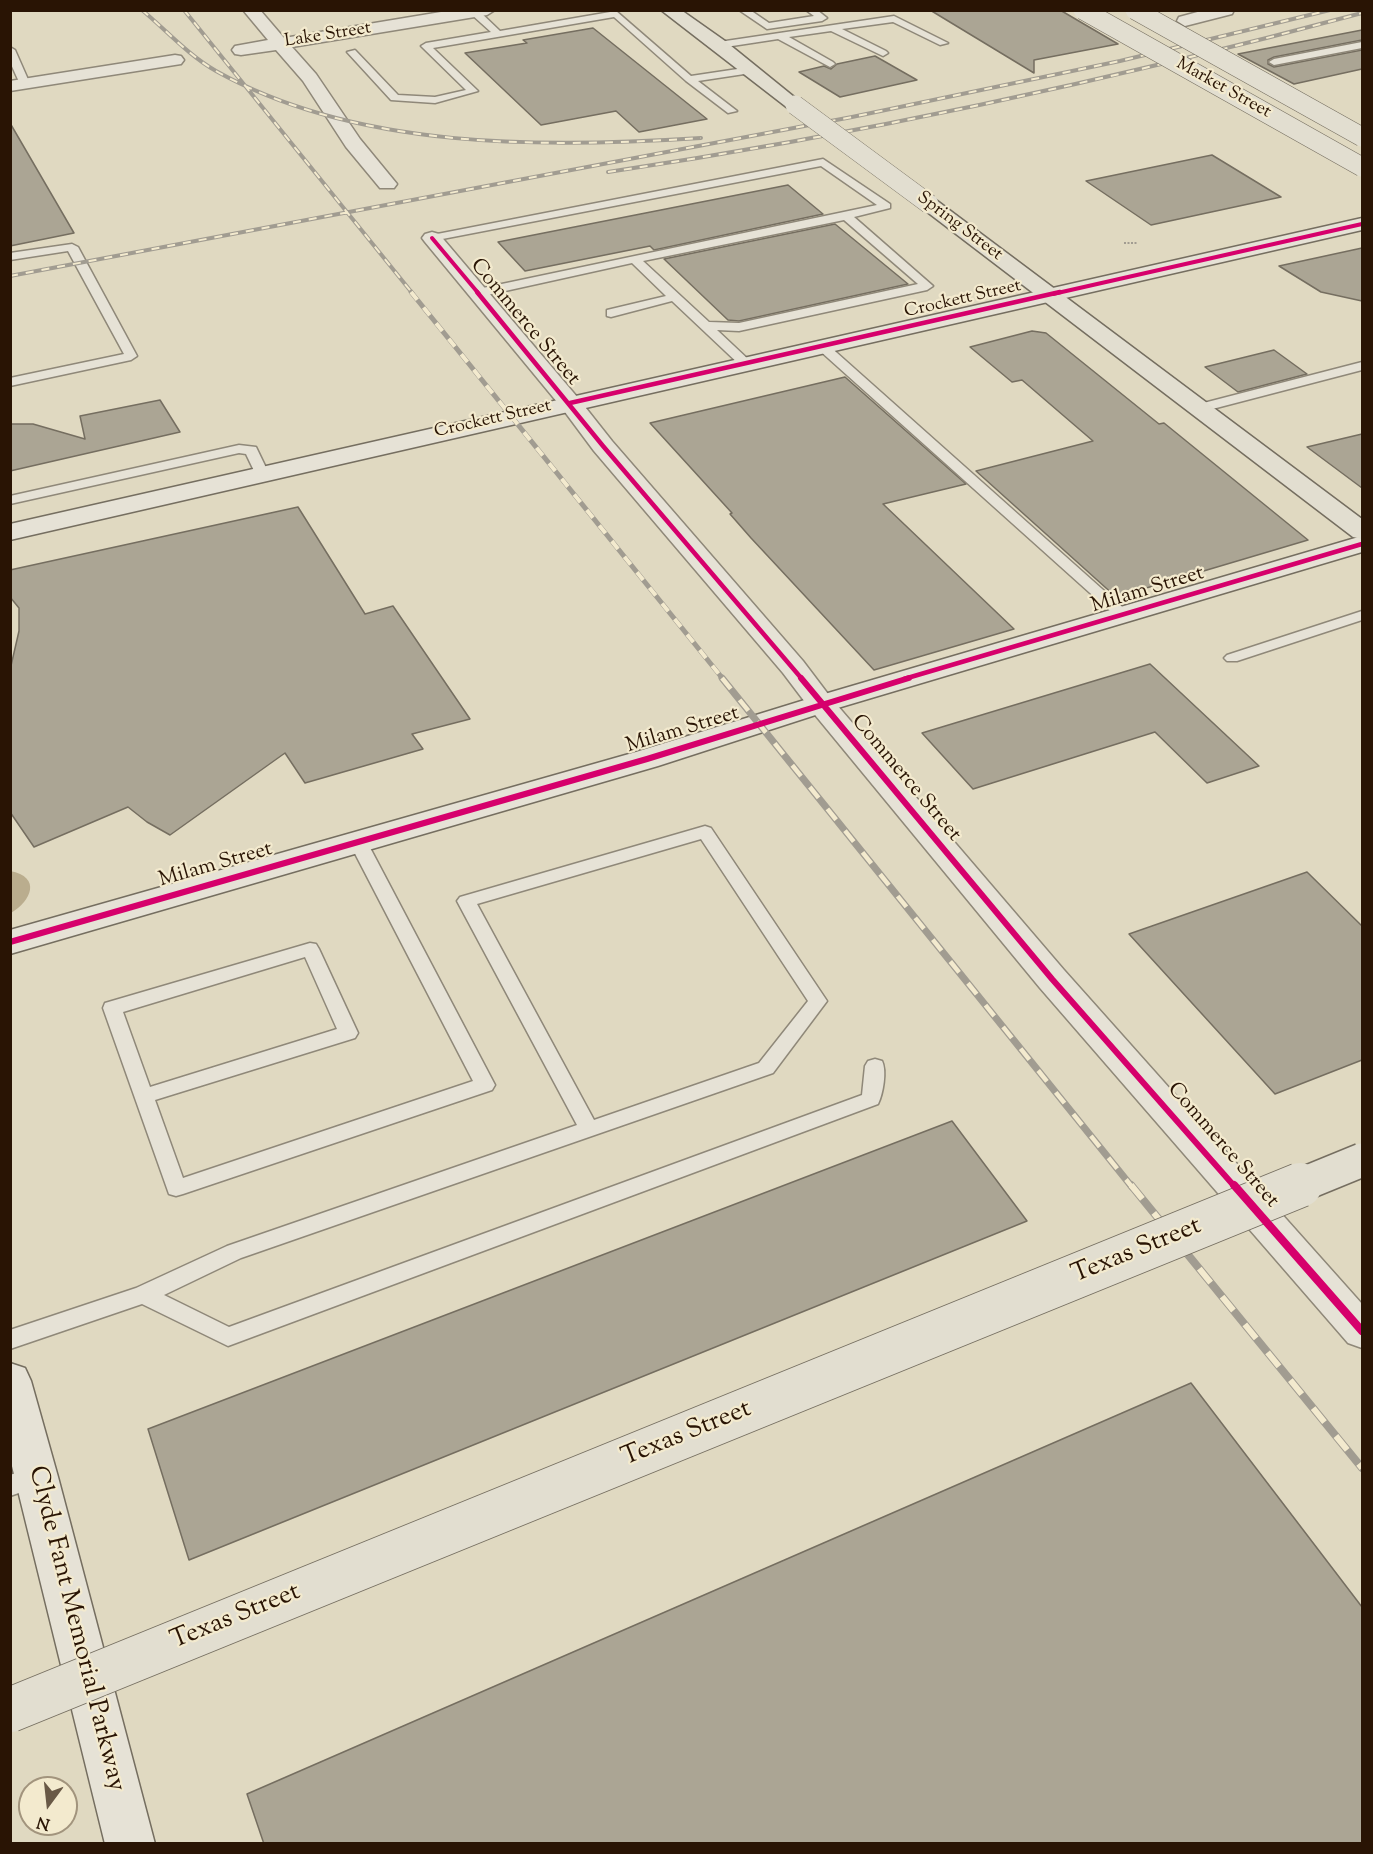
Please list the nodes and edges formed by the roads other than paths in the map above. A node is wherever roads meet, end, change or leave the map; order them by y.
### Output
1 (251, 10) edge
2 (669, 10) edge
3 (743, 10) edge
4 (810, 10) edge
5 (1083, 10) edge
6 (1135, 10) edge
7 (1226, 10) edge
8 (481, 11) edge
9 (1185, 21) dead end
10 (767, 26) junction
11 (832, 28) junction
12 (498, 34) junction
13 (779, 36) junction
14 (626, 38) dead end
15 (281, 43) junction
16 (650, 43) junction
17 (943, 43) dead end
18 (719, 45) junction
19 (1362, 45) edge
20 (10, 50) edge
21 (241, 50) dead end
22 (352, 51) dead end
23 (883, 53) dead end
24 (175, 60) dead end
25 (1274, 62) dead end
26 (830, 64) dead end
27 (751, 70) junction
28 (690, 79) junction
29 (18, 85) edge
30 (732, 111) dead end
31 (1362, 137) edge
32 (1362, 167) edge
33 (387, 184) dead end
34 (846, 216) junction
35 (1362, 224) edge
36 (432, 238) joint
37 (10, 258) edge
38 (634, 259) junction
39 (477, 293) junction
40 (1050, 296) junction
41 (676, 297) junction
42 (611, 313) dead end
43 (707, 326) junction
44 (824, 346) junction
45 (746, 364) junction
46 (1362, 366) edge
47 (10, 382) edge
48 (570, 403) junction
49 (1197, 409) junction
50 (262, 474) junction
51 (10, 501) edge
52 (1362, 531) edge
53 (10, 532) edge
54 (1362, 544) edge
55 (1362, 615) edge
56 (1124, 616) junction
57 (1232, 658) dead end
58 (821, 704) junction
59 (358, 842) junction
60 (10, 942) edge
61 (875, 1066) dead end
62 (143, 1096) junction
63 (590, 1130) junction
64 (1362, 1160) edge
65 (143, 1295) junction
66 (1362, 1331) edge
67 (10, 1340) edge
68 (10, 1381) edge
69 (24, 1482) edge
70 (10, 1710) edge
71 (130, 1844) edge

1 - 15 street
2 - 18 main road, Spring Street
3 - 10 lane
4 - 10 lane
5 - 32 main road, Market Street, bridge
6 - 31 main road, Market Street, bridge
7 - 9 street
8 - 12 lane
8 - 15 street, Lake Street
10 - 13 lane
11 - 13 lane
11 - 17 lane
11 - 23 lane
12 - 16 lane
12 - 22 lane
13 - 18 lane
13 - 26 lane
14 - 16 lane
15 - 21 street, Lake Street
15 - 33 street
16 - 28 lane
18 - 27 main road, Spring Street
19 - 25 lane
20 - 29 lane
24 - 29 street
27 - 28 lane
27 - 40 main road, Spring Street, bridge
28 - 30 lane
34 - 36 lane
34 - 38 lane
34 - 43 lane
35 - 40 street, Crockett Street
36 - 39 street, Commerce Street
37 - 47 lane
38 - 39 lane
38 - 41 lane
39 - 48 street, Commerce Street
40 - 44 street, Crockett Street
40 - 49 main road, Spring Street
41 - 42 lane
41 - 43 lane
43 - 45 lane
44 - 45 street, Crockett Street
44 - 56 lane
45 - 48 street, Crockett Street
46 - 49 lane
48 - 50 street, Crockett Street
48 - 58 street, Commerce Street
49 - 52 main road, Spring Street
50 - 51 lane
50 - 53 street, Crockett Street
54 - 56 street, Milam Street
55 - 57 lane
56 - 58 street, Milam Street
58 - 59 street, Milam Street
58 - 66 street, Commerce Street
59 - 60 street, Milam Street
59 - 62 lane
61 - 65 lane
62 - 62 lane
63 - 63 lane
63 - 65 lane
64 - 70 main road, Texas Street, bridge
65 - 67 lane
68 - 69 street, Clyde Fant Memorial Parkway
69 - 71 street, Clyde Fant Memorial Parkway

